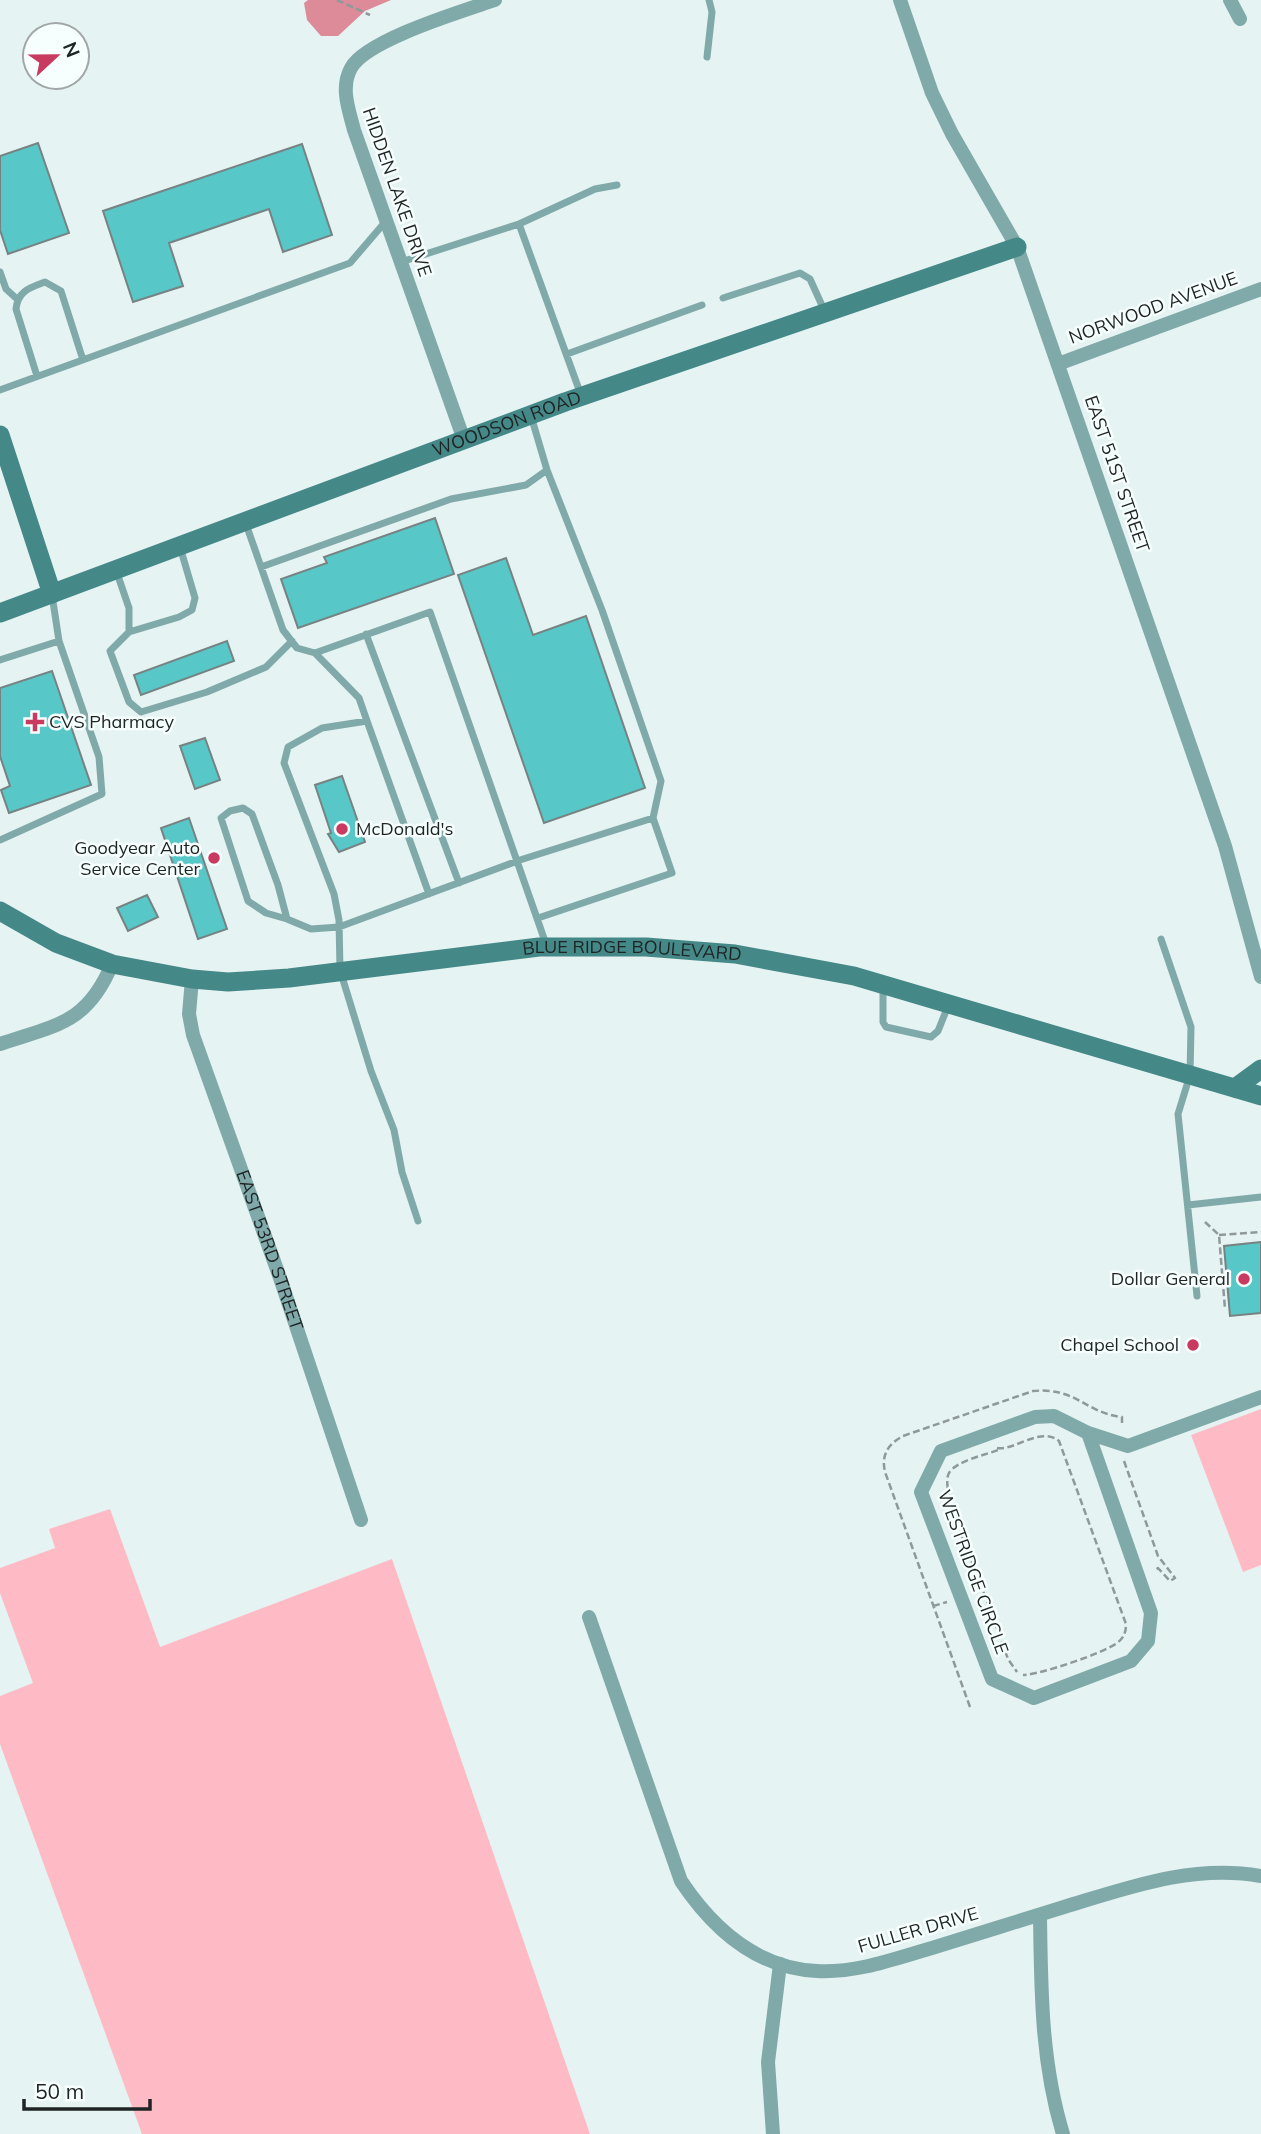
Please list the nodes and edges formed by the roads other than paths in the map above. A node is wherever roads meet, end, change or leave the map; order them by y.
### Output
1 (495, 0) edge
2 (709, 0) edge
3 (900, 0) edge
4 (1230, 0) edge
5 (1240, 19) dead end
6 (707, 57) dead end
7 (617, 185) dead end
8 (386, 221) junction
9 (519, 223) junction
10 (1017, 247) junction
11 (401, 262) junction
12 (1, 274) edge
13 (1261, 289) edge
14 (723, 298) dead end
15 (17, 299) junction
16 (702, 305) dead end
17 (825, 313) junction
18 (567, 354) junction
19 (83, 360) junction
20 (1058, 364) junction
21 (37, 376) junction
22 (0, 390) edge
23 (582, 397) junction
24 (531, 415) junction
25 (0, 435) edge
26 (464, 440) junction
27 (547, 470) junction
28 (246, 522) junction
29 (180, 546) junction
30 (261, 567) junction
31 (116, 570) junction
32 (52, 594) junction
33 (0, 613) edge
34 (129, 632) junction
35 (366, 634) junction
36 (59, 641) junction
37 (292, 641) junction
38 (315, 653) junction
39 (0, 660) edge
40 (367, 722) junction
41 (653, 818) junction
42 (0, 840) edge
43 (520, 860) junction
44 (459, 883) junction
45 (429, 894) junction
46 (0, 911) edge
47 (538, 918) junction
48 (287, 919) junction
49 (339, 928) junction
50 (1161, 939) dead end
51 (548, 947) junction
52 (112, 964) junction
53 (340, 970) junction
54 (1261, 976) edge
55 (192, 979) junction
56 (883, 984) junction
57 (949, 1004) junction
58 (0, 1044) edge
59 (1261, 1069) edge
60 (1190, 1076) junction
61 (1235, 1088) junction
62 (1261, 1096) edge
63 (1261, 1197) edge
64 (1188, 1206) junction
65 (418, 1221) dead end
66 (1197, 1296) dead end
67 (1261, 1397) edge
68 (1088, 1433) junction
69 (361, 1520) dead end
70 (589, 1617) dead end
71 (1261, 1876) edge
72 (1040, 1915) junction
73 (780, 1964) junction
74 (773, 2134) edge
75 (1063, 2134) edge

1 - 8 street, HIDDEN LAKE DRIVE
2 - 6 lane
3 - 10 street, EAST 51ST STREET
4 - 5 street
7 - 9 lane
8 - 11 street, HIDDEN LAKE DRIVE
8 - 19 lane
9 - 11 lane
9 - 18 lane
10 - 17 street, WOODSON ROAD
10 - 20 street, EAST 51ST STREET
11 - 26 street, HIDDEN LAKE DRIVE
12 - 15 lane
13 - 20 street, NORWOOD AVENUE
14 - 17 lane
15 - 19 lane
15 - 21 lane
16 - 18 lane
17 - 23 street, WOODSON ROAD
18 - 23 lane
19 - 21 lane
20 - 54 street, EAST 51ST STREET
21 - 22 lane
23 - 24 street, WOODSON ROAD
24 - 26 street, WOODSON ROAD
24 - 27 lane
25 - 32 street
26 - 28 street, WOODSON ROAD
27 - 30 lane
27 - 41 lane
28 - 29 street, WOODSON ROAD
28 - 30 lane
29 - 31 street, WOODSON ROAD
29 - 34 lane
30 - 37 lane
31 - 32 street, WOODSON ROAD
31 - 34 lane
32 - 33 street, WOODSON ROAD
32 - 36 lane
34 - 37 lane
35 - 38 lane
35 - 43 lane
35 - 44 lane
36 - 39 lane
36 - 42 lane
37 - 38 lane
38 - 40 lane
40 - 45 lane
40 - 49 lane
41 - 43 lane
41 - 47 lane
43 - 44 lane
43 - 47 lane
44 - 45 lane
45 - 49 lane
46 - 52 street, BLUE RIDGE BOULEVARD
47 - 51 lane
48 - 48 lane
48 - 49 lane
49 - 53 lane
50 - 60 lane
51 - 53 street, BLUE RIDGE BOULEVARD
51 - 56 street, BLUE RIDGE BOULEVARD
52 - 55 street, BLUE RIDGE BOULEVARD
52 - 58 street
53 - 55 street, BLUE RIDGE BOULEVARD
53 - 65 lane
55 - 69 street, EAST 53RD STREET
56 - 57 street, BLUE RIDGE BOULEVARD
56 - 57 lane
57 - 60 street, BLUE RIDGE BOULEVARD
59 - 61 street
60 - 61 street, BLUE RIDGE BOULEVARD
60 - 64 lane
61 - 62 street, BLUE RIDGE BOULEVARD
63 - 64 lane
64 - 66 lane
67 - 68 street, WESTRIDGE CIRCLE
68 - 68 street, WESTRIDGE CIRCLE
70 - 73 street, FULLER DRIVE
71 - 72 street, FULLER DRIVE
72 - 73 street, FULLER DRIVE
72 - 75 street
73 - 74 street

